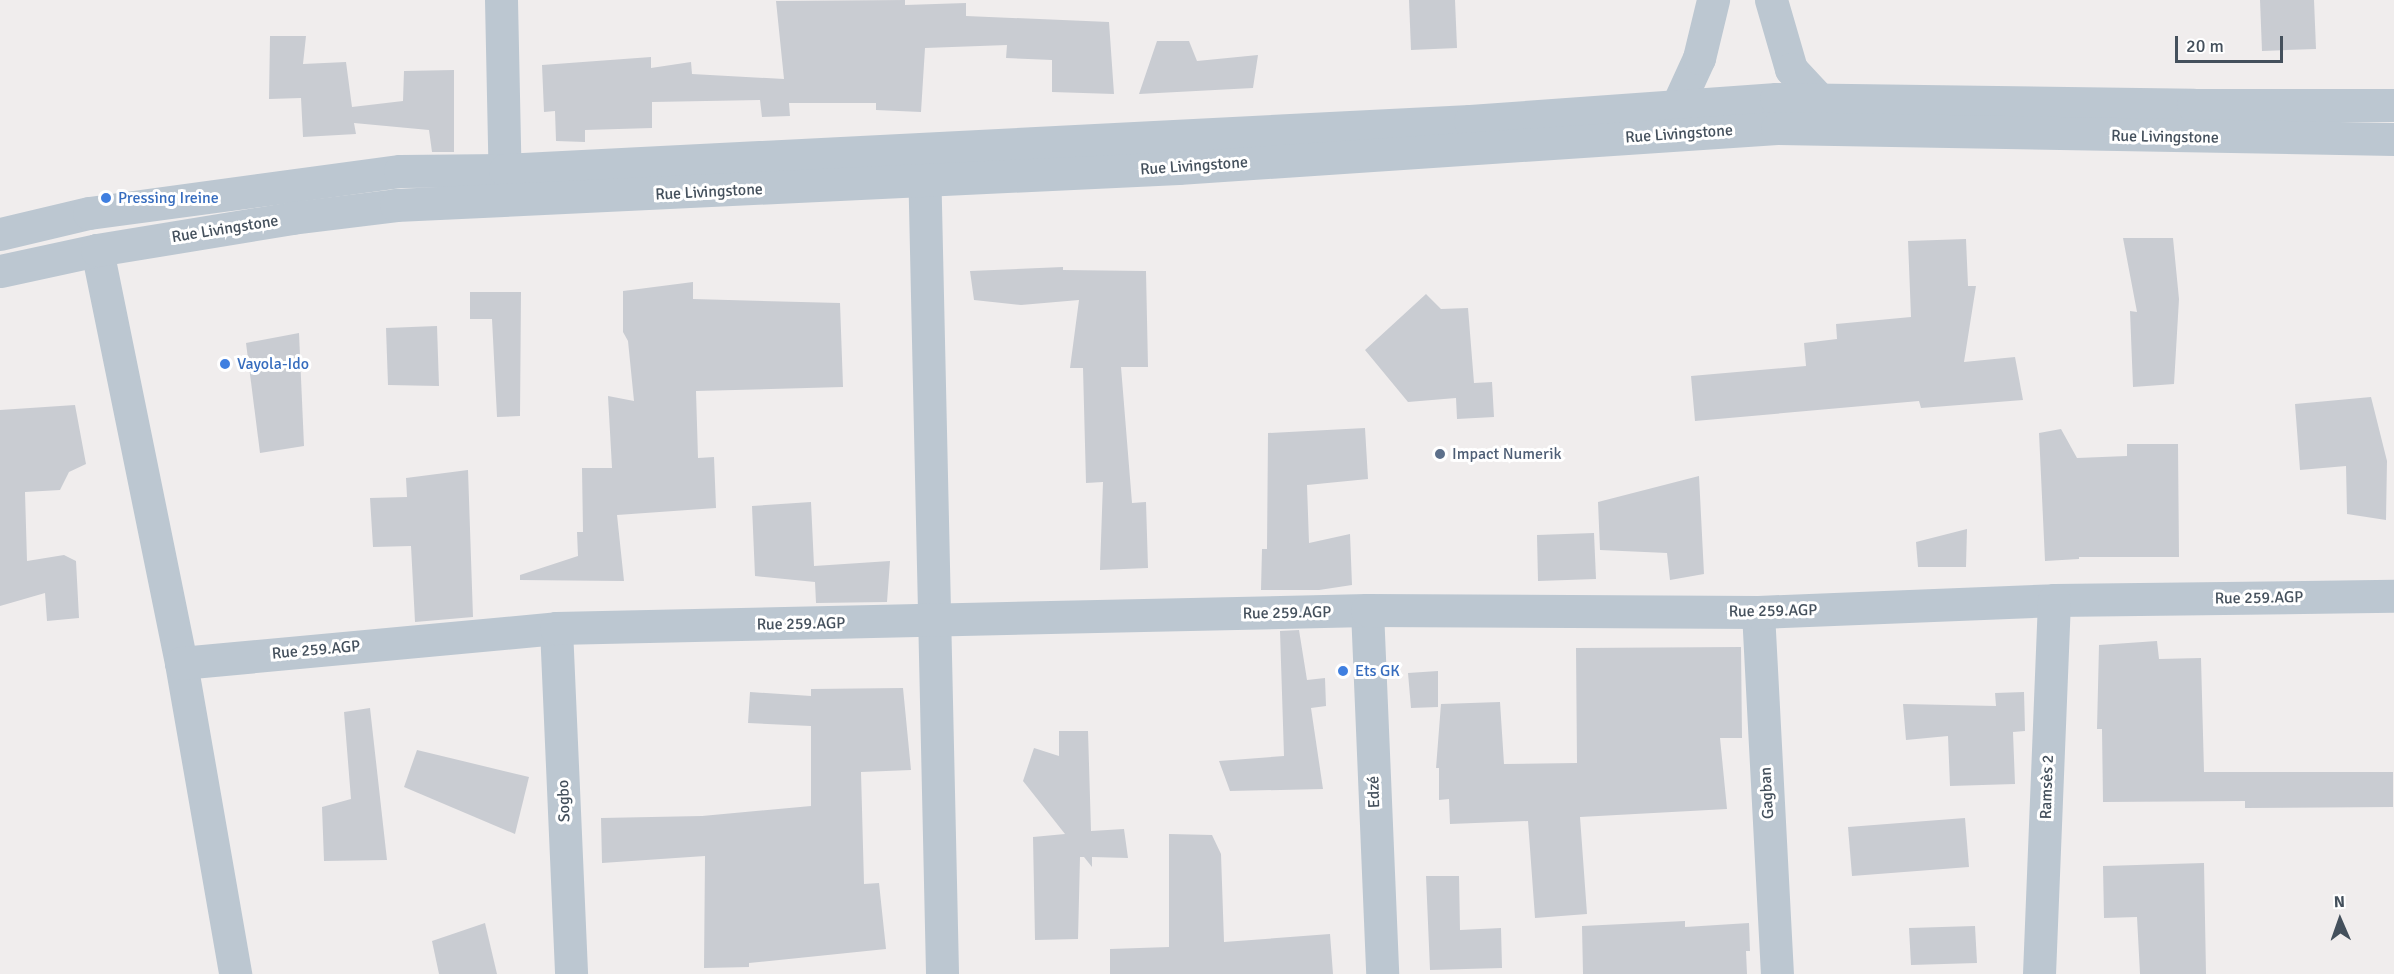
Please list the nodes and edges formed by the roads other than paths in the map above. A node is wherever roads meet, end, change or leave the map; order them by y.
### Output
1 (501, 0) edge
2 (1713, 0) edge
3 (1771, 0) edge
4 (1819, 99) junction
5 (2394, 105) edge
6 (1677, 106) junction
7 (1776, 113) junction
8 (2394, 139) edge
9 (924, 148) junction
10 (925, 181) junction
11 (505, 186) junction
12 (0, 234) edge
13 (97, 250) junction
14 (0, 271) edge
15 (2394, 596) edge
16 (2054, 600) junction
17 (1367, 610) junction
18 (1758, 612) junction
19 (933, 621) junction
20 (556, 628) junction
21 (181, 663) junction
22 (236, 974) edge
23 (571, 974) edge
24 (942, 974) edge
25 (1382, 974) edge
26 (1777, 974) edge
27 (2039, 974) edge

1 - 11 street
2 - 6 street
3 - 4 street
4 - 5 street, Rue Livingstone
4 - 7 street, Rue Livingstone
6 - 7 street, Rue Livingstone
6 - 9 street, Rue Livingstone
7 - 8 street, Rue Livingstone
7 - 10 street, Rue Livingstone
9 - 10 street
9 - 11 street, Rue Livingstone
10 - 11 street, Rue Livingstone
10 - 19 street
11 - 12 street, Rue Livingstone
11 - 13 street, Rue Livingstone
13 - 14 street, Rue Livingstone
13 - 21 street
15 - 16 street, Rue 259.AGP
16 - 18 street, Rue 259.AGP
16 - 27 street, Ramsès 2
17 - 18 street, Rue 259.AGP
17 - 19 street, Rue 259.AGP
17 - 25 street, Edzé
18 - 26 street, Gagban
19 - 20 street, Rue 259.AGP
19 - 24 street
20 - 21 street, Rue 259.AGP
20 - 23 street, Sogbo
21 - 22 street

